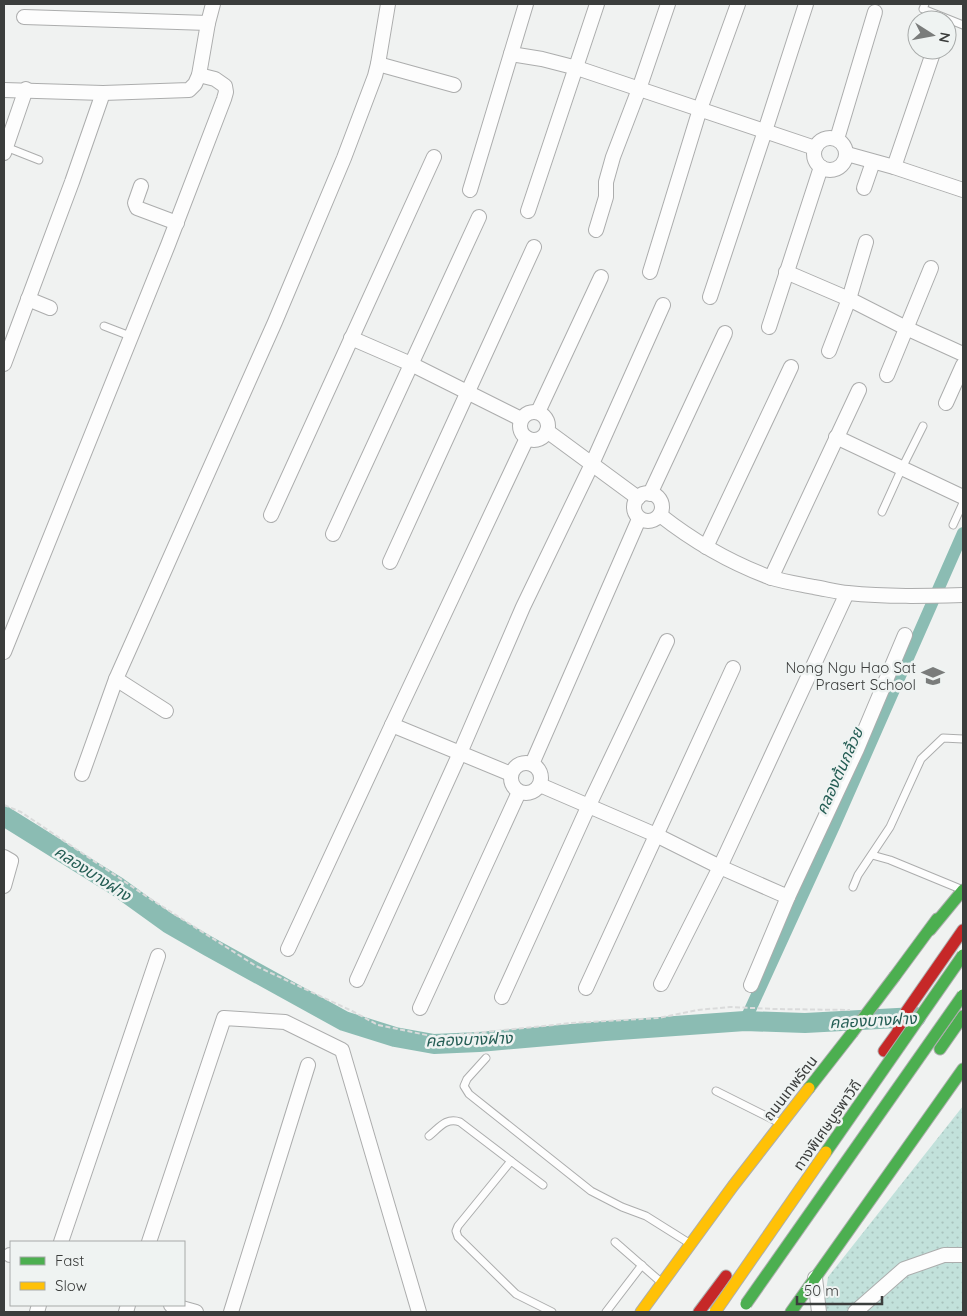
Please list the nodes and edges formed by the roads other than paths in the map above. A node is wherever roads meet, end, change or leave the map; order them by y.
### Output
1 (213, 4) edge
2 (388, 4) edge
3 (526, 4) edge
4 (598, 4) edge
5 (668, 4) edge
6 (738, 4) edge
7 (806, 4) edge
8 (925, 4) edge
9 (875, 12) dead end
10 (24, 17) dead end
11 (208, 23) junction
12 (963, 25) edge
13 (511, 54) junction
14 (931, 60) edge
15 (378, 64) junction
16 (577, 68) junction
17 (199, 75) junction
18 (454, 84) dead end
19 (26, 89) junction
20 (639, 89) junction
21 (4, 90) edge
22 (103, 93) junction
23 (700, 109) junction
24 (766, 132) junction
25 (837, 139) junction
26 (815, 148) junction
27 (5, 150) edge
28 (846, 154) junction
29 (434, 157) dead end
30 (39, 160) dead end
31 (873, 162) junction
32 (820, 167) junction
33 (894, 167) junction
34 (141, 186) dead end
35 (864, 188) dead end
36 (963, 188) edge
37 (470, 190) dead end
38 (528, 211) dead end
39 (479, 217) dead end
40 (176, 223) junction
41 (596, 230) dead end
42 (866, 242) dead end
43 (534, 247) dead end
44 (931, 268) dead end
45 (650, 272) dead end
46 (786, 272) junction
47 (601, 277) dead end
48 (710, 297) dead end
49 (28, 299) junction
50 (849, 299) junction
51 (663, 305) dead end
52 (50, 308) dead end
53 (104, 326) dead end
54 (769, 327) dead end
55 (906, 328) junction
56 (725, 333) dead end
57 (130, 336) junction
58 (351, 338) junction
59 (829, 352) dead end
60 (963, 354) edge
61 (4, 364) edge
62 (411, 364) junction
63 (963, 365) edge
64 (791, 366) dead end
65 (887, 375) dead end
66 (859, 390) dead end
67 (468, 392) junction
68 (946, 403) dead end
69 (538, 412) junction
70 (521, 419) junction
71 (923, 426) dead end
72 (547, 431) junction
73 (836, 437) junction
74 (527, 438) junction
75 (592, 464) junction
76 (902, 468) junction
77 (644, 496) junction
78 (963, 497) edge
79 (963, 503) edge
80 (882, 512) dead end
81 (271, 515) dead end
82 (660, 515) junction
83 (640, 519) junction
84 (953, 525) dead end
85 (333, 534) dead end
86 (706, 547) junction
87 (390, 562) dead end
88 (771, 578) junction
89 (847, 593) junction
90 (963, 595) edge
91 (905, 634) dead end
92 (667, 641) dead end
93 (4, 652) edge
94 (733, 668) dead end
95 (116, 679) junction
96 (166, 711) dead end
97 (392, 724) junction
98 (963, 739) edge
99 (460, 753) junction
100 (532, 764) junction
101 (82, 774) dead end
102 (512, 774) junction
103 (540, 785) junction
104 (519, 792) junction
105 (589, 805) junction
106 (656, 835) junction
107 (872, 854) junction
108 (4, 857) edge
109 (720, 867) junction
110 (4, 886) edge
111 (853, 887) dead end
112 (962, 887) edge
113 (788, 897) junction
114 (963, 930) edge
115 (288, 949) dead end
116 (963, 955) edge
117 (158, 956) dead end
118 (357, 980) dead end
119 (661, 984) dead end
120 (751, 985) dead end
121 (586, 988) dead end
122 (963, 995) edge
123 (502, 997) dead end
124 (420, 1008) dead end
125 (963, 1016) edge
126 (935, 1056) dead end
127 (486, 1058) dead end
128 (308, 1065) dead end
129 (963, 1069) edge
130 (862, 1081) dead end
131 (716, 1091) dead end
132 (781, 1124) junction
133 (883, 1128) dead end
134 (429, 1136) dead end
135 (511, 1161) junction
136 (796, 1176) dead end
137 (543, 1185) dead end
138 (763, 1223) dead end
139 (60, 1241) edge
140 (149, 1241) edge
141 (616, 1242) dead end
142 (690, 1244) junction
143 (963, 1255) edge
144 (734, 1264) dead end
145 (642, 1266) junction
146 (815, 1278) junction
147 (662, 1283) junction
148 (175, 1306) edge
149 (196, 1312) edge
150 (231, 1312) edge
151 (419, 1312) edge
152 (552, 1312) edge
153 (606, 1312) edge
154 (641, 1312) edge
155 (699, 1312) edge
156 (714, 1312) edge
157 (740, 1312) edge
158 (751, 1312) edge
159 (791, 1312) edge
160 (819, 1312) edge
161 (854, 1312) edge

1 - 11 street
2 - 15 street
3 - 13 street
4 - 16 street
5 - 20 street
6 - 23 street
7 - 24 street
8 - 12 lane
9 - 25 street
10 - 11 street
11 - 17 street
13 - 16 street
13 - 37 street
14 - 33 street
15 - 18 street
15 - 95 street
16 - 20 street
16 - 38 street
17 - 22 street
17 - 40 street
19 - 21 street
19 - 22 street
19 - 27 street
20 - 23 street
20 - 41 street
22 - 49 street
23 - 24 street
23 - 45 street
24 - 26 street
24 - 48 street
25 - 26 street
25 - 28 street
26 - 32 street
27 - 30 lane
28 - 31 street
28 - 32 street
29 - 58 street
31 - 33 street
31 - 35 street
32 - 46 street
33 - 36 street
34 - 40 street
39 - 62 street
40 - 57 street
42 - 50 street
43 - 67 street
44 - 55 street
46 - 50 street
46 - 54 street
47 - 69 street
49 - 52 street
49 - 61 street
50 - 55 street
50 - 59 street
51 - 75 street
53 - 57 lane
55 - 60 street
55 - 65 street
56 - 77 street
57 - 93 street
58 - 62 street
58 - 81 street
62 - 67 street
62 - 85 street
63 - 68 street
64 - 86 street
66 - 73 street
67 - 70 street
67 - 87 street
69 - 70 street
69 - 72 street
70 - 74 street
71 - 76 lane
72 - 74 street
72 - 75 street
73 - 76 street
73 - 88 street
74 - 97 street
75 - 77 street
75 - 99 street
76 - 78 street
76 - 80 lane
77 - 82 street
77 - 83 street
79 - 84 lane
82 - 83 street
82 - 86 street
83 - 100 street
86 - 88 street
88 - 89 street
89 - 90 street
89 - 109 street
91 - 113 street
92 - 105 street
94 - 106 street
95 - 96 street
95 - 101 street
97 - 99 street
97 - 115 street
98 - 107 lane
99 - 102 street
99 - 118 street
100 - 102 street
100 - 103 street
102 - 104 street
103 - 104 street
103 - 105 street
104 - 124 street
105 - 106 street
105 - 123 street
106 - 109 street
106 - 121 street
107 - 111 lane
107 - 112 lane
108 - 110 street
109 - 113 street
109 - 119 street
112 - 132 main road, ถนนเทพรัตน, bridge
113 - 120 street
114 - 130 main road
116 - 156 main road, ทางพิเศษบูรพาวิถี, bridge
117 - 139 street
122 - 157 main road, bridge
125 - 126 main road
127 - 142 lane
128 - 150 street
129 - 146 main road
131 - 132 lane
132 - 142 main road, ถนนเทพรัตน
133 - 158 main road
134 - 135 lane
135 - 137 lane
135 - 152 lane
136 - 138 main road
140 - 151 street
141 - 145 lane
142 - 147 main road, ถนนเทพรัตน
143 - 161 street
144 - 155 main road
145 - 147 lane
145 - 153 lane
146 - 159 main road
146 - 160 street
147 - 154 main road, ถนนเทพรัตน
148 - 149 street

